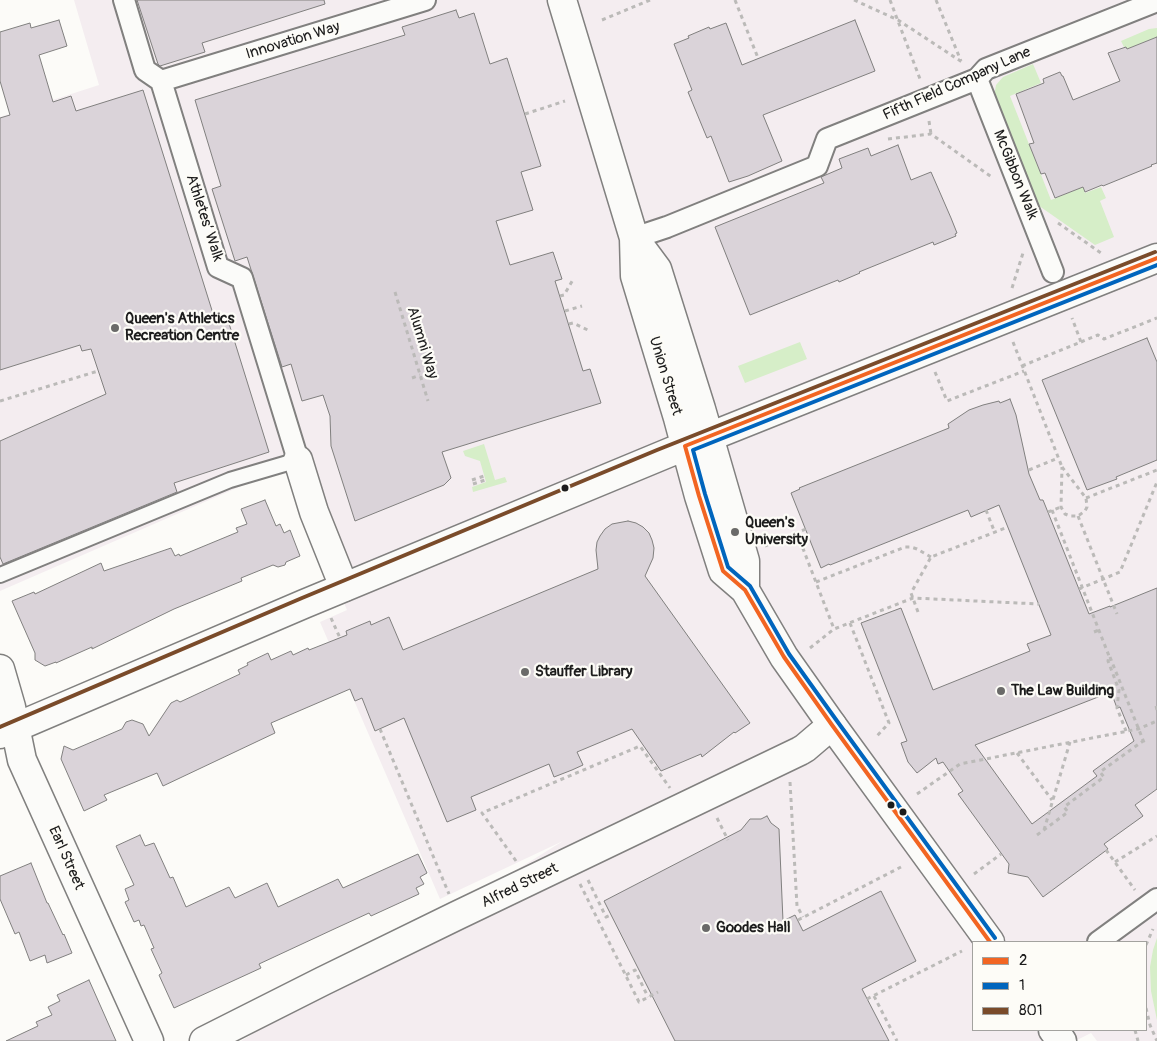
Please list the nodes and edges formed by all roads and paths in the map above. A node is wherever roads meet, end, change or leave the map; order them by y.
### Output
1 (124, 0) edge
2 (425, 0) edge
3 (562, 0) edge
4 (650, 0) edge
5 (735, 0) edge
6 (854, 0) edge
7 (890, 0) edge
8 (936, 0) edge
9 (1157, 1) edge
10 (602, 20) dead end
11 (898, 20) junction
12 (939, 47) dead end
13 (758, 58) dead end
14 (961, 62) dead end
15 (977, 79) junction
16 (161, 81) junction
17 (927, 99) junction
18 (565, 101) dead end
19 (525, 114) dead end
20 (634, 238) junction
21 (1157, 258) edge
22 (1053, 272) dead end
23 (574, 278) dead end
24 (395, 292) dead end
25 (560, 296) dead end
26 (582, 306) dead end
27 (565, 311) dead end
28 (1072, 318) dead end
29 (1157, 318) edge
30 (569, 324) dead end
31 (590, 331) dead end
32 (1012, 342) dead end
33 (1081, 342) junction
34 (1022, 366) junction
35 (98, 371) dead end
36 (1024, 371) junction
37 (935, 372) dead end
38 (420, 375) junction
39 (412, 378) dead end
40 (428, 400) dead end
41 (0, 401) edge
42 (697, 441) junction
43 (1058, 458) junction
44 (298, 460) junction
45 (1062, 467) junction
46 (1029, 470) dead end
47 (1157, 470) edge
48 (485, 478) dead end
49 (472, 482) dead end
50 (1157, 482) edge
51 (1086, 498) junction
52 (1061, 507) junction
53 (986, 510) dead end
54 (1078, 516) junction
55 (1008, 527) dead end
56 (806, 529) dead end
57 (995, 532) junction
58 (796, 533) junction
59 (762, 547) dead end
60 (931, 557) junction
61 (0, 575) edge
62 (1103, 579) junction
63 (816, 582) junction
64 (344, 587) junction
65 (1080, 588) junction
66 (913, 598) junction
67 (1039, 604) dead end
68 (918, 612) dead end
69 (329, 613) dead end
70 (1117, 614) dead end
71 (850, 623) junction
72 (834, 629) junction
73 (1099, 630) junction
74 (1094, 632) dead end
75 (340, 638) dead end
76 (810, 648) dead end
77 (1110, 656) junction
78 (0, 669) edge
79 (1157, 721) edge
80 (832, 725) junction
81 (380, 729) dead end
82 (1138, 729) junction
83 (8, 731) edge
84 (1126, 731) junction
85 (876, 738) dead end
86 (1070, 742) junction
87 (1017, 753) junction
88 (790, 777) dead end
89 (663, 779) dead end
90 (917, 794) dead end
91 (1052, 801) junction
92 (715, 814) dead end
93 (1044, 830) junction
94 (1037, 835) dead end
95 (1157, 836) edge
96 (728, 840) dead end
97 (1106, 850) dead end
98 (511, 854) dead end
99 (1001, 854) dead end
100 (1115, 862) junction
101 (901, 867) dead end
102 (974, 874) dead end
103 (587, 878) dead end
104 (579, 882) dead end
105 (451, 899) dead end
106 (1152, 903) edge
107 (611, 914) dead end
108 (803, 917) junction
109 (798, 920) dead end
110 (1157, 925) edge
111 (989, 941) edge
112 (1099, 941) edge
113 (1147, 943) edge
114 (962, 951) dead end
115 (626, 974) junction
116 (658, 992) dead end
117 (874, 996) junction
118 (648, 997) junction
119 (868, 999) dead end
120 (1147, 1012) edge
121 (1054, 1031) edge
122 (149, 1041) edge
123 (204, 1041) edge
124 (897, 1041) edge
125 (1062, 1041) edge
126 (1157, 1041) edge

1 - 16 street
2 - 16 street, Innovation Way
3 - 20 main road, Union Street
4 - 10 path
5 - 13 path
6 - 11 path
7 - 11 path
8 - 14 path
9 - 15 street, Fifth Field Company Lane
11 - 12 path
11 - 17 path
15 - 17 street, Fifth Field Company Lane
15 - 22 street, McGibbon Walk
16 - 44 street, Athletes’ Walk
17 - 20 street, Fifth Field Company Lane
18 - 19 path
20 - 42 main road, Union Street
21 - 42 main road
23 - 25 path
24 - 38 path, Alumni Way
26 - 27 path
28 - 33 path
29 - 33 path
30 - 31 path
32 - 34 path
33 - 34 path
34 - 36 path
35 - 41 path
36 - 37 path
36 - 43 path
38 - 39 path
38 - 40 path, Alumni Way
42 - 64 main road
42 - 80 main road, Union Street
43 - 45 path
43 - 46 path
44 - 61 lane
44 - 64 main road
45 - 51 path
45 - 52 path
47 - 51 path
48 - 49 path
50 - 62 path
51 - 54 path
52 - 54 path
52 - 65 path
53 - 57 path
54 - 62 path
55 - 57 path
56 - 58 path
57 - 60 path
58 - 59 path
58 - 63 path
60 - 63 path
60 - 66 path
62 - 65 path
62 - 70 path
63 - 72 path
64 - 83 main road
65 - 73 path
66 - 67 path
66 - 68 path
66 - 71 path
69 - 75 path
71 - 72 path
71 - 85 path
72 - 76 path
73 - 74 path
73 - 77 path
77 - 82 path
77 - 84 path
78 - 83 main road, Earl Street
79 - 82 path
80 - 111 main road, Union Street
80 - 123 main road, Alfred Street
81 - 105 path
82 - 84 path
82 - 93 path
83 - 122 main road, Earl Street
84 - 86 path
86 - 87 path
86 - 91 path
87 - 90 path
87 - 91 path
88 - 108 path
89 - 98 path
91 - 93 path
92 - 96 path
93 - 94 path
95 - 100 path
97 - 100 path
99 - 102 path
100 - 106 path
101 - 108 path
103 - 107 path
104 - 115 path
106 - 112 street
108 - 109 path
110 - 113 path
114 - 117 path
115 - 118 path
115 - 118 path
116 - 118 path
117 - 119 path
117 - 124 path
120 - 126 path
121 - 125 main road

